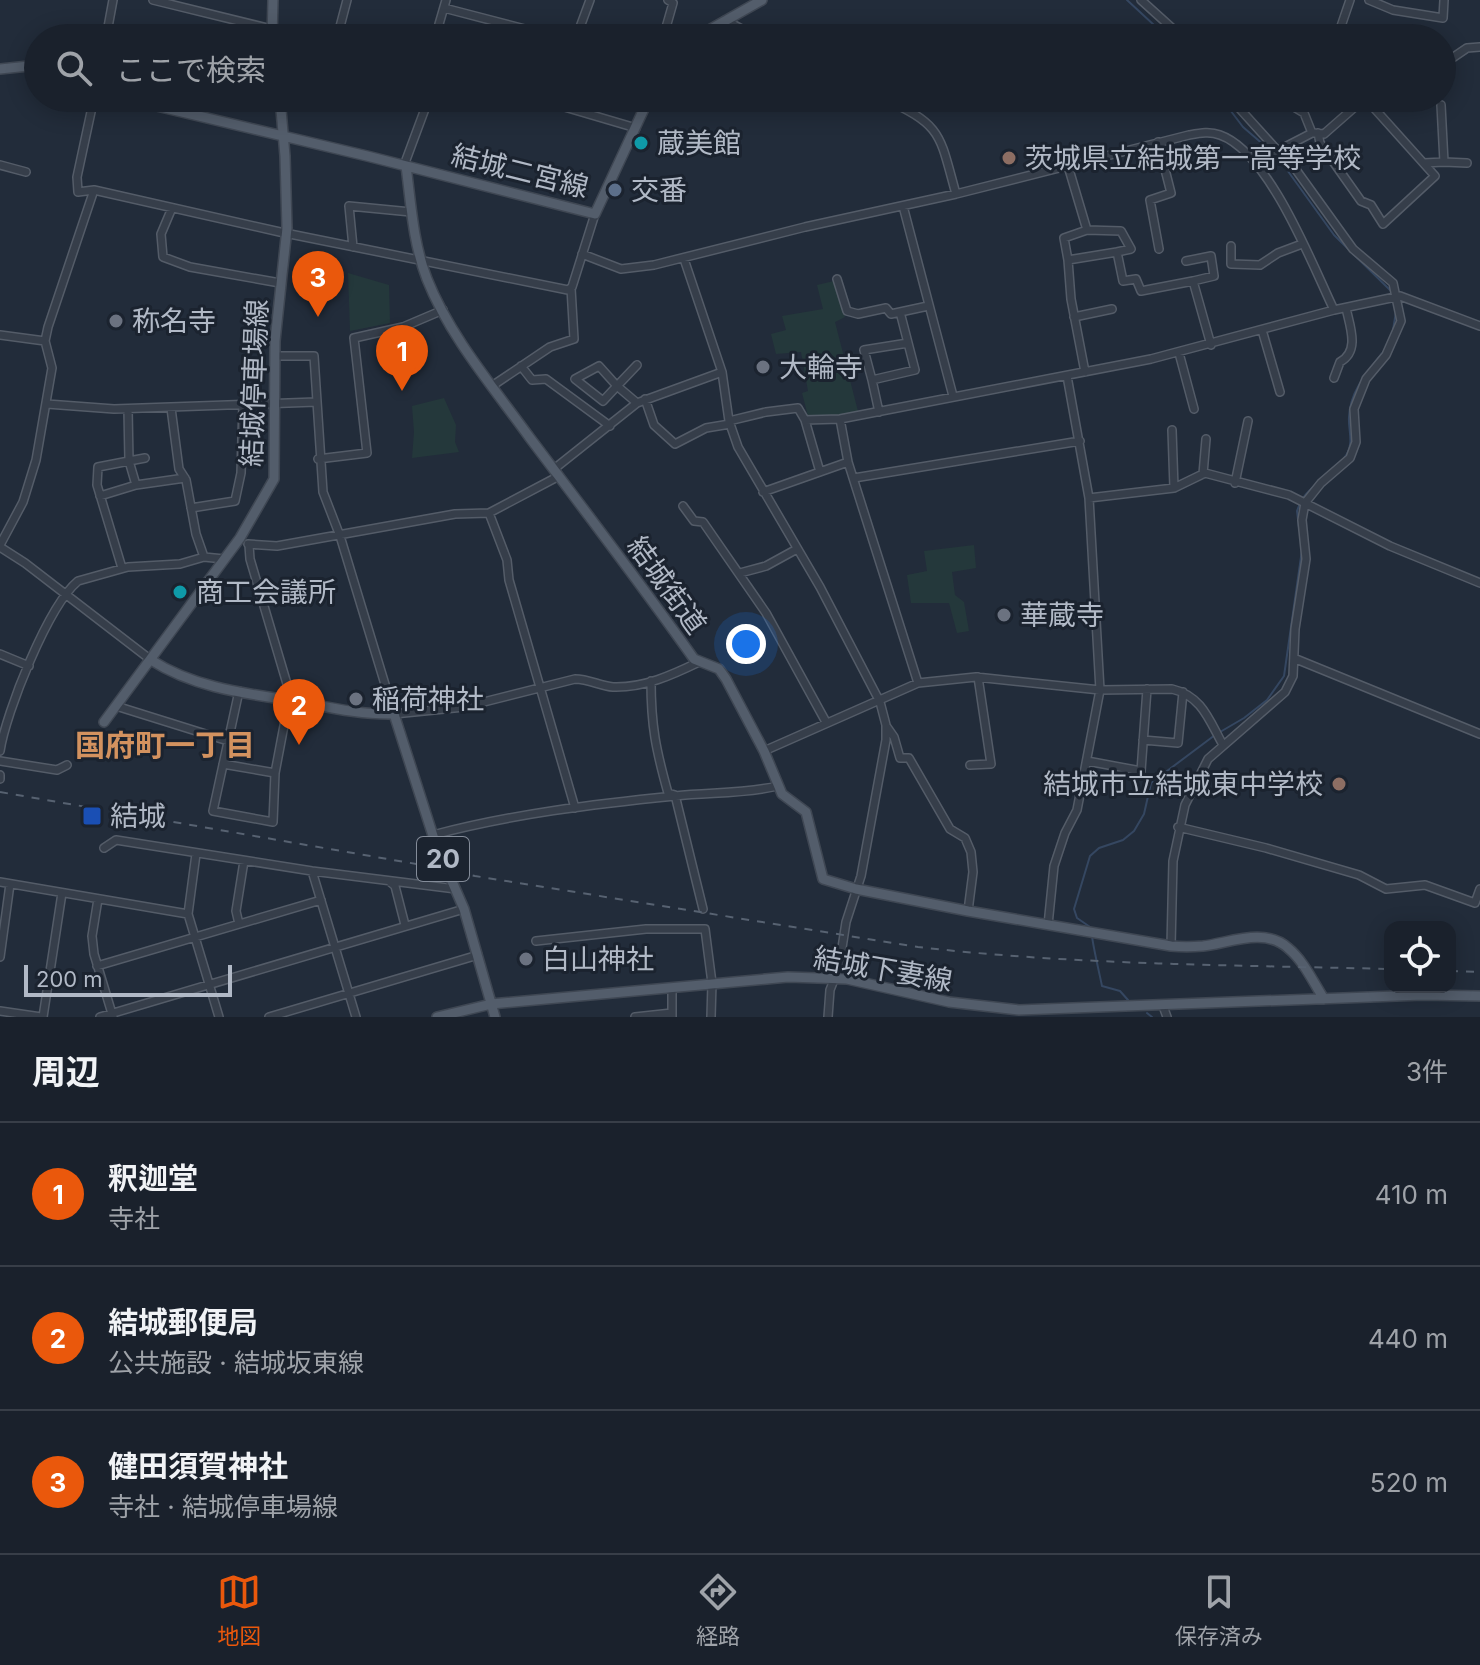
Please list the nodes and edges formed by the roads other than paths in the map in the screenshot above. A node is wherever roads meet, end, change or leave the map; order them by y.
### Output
1 (113, 0) edge
2 (153, 0) edge
3 (273, 0) edge
4 (347, 0) edge
5 (590, 0) edge
6 (668, 0) edge
7 (762, 0) edge
8 (1141, 0) edge
9 (1350, 0) edge
10 (1369, 0) edge
11 (1444, 0) edge
12 (445, 4) edge
13 (725, 20) junction
14 (109, 24) edge
15 (237, 24) edge
16 (272, 24) edge
17 (341, 24) edge
18 (439, 24) edge
19 (512, 24) edge
20 (581, 24) edge
21 (667, 24) edge
22 (718, 24) edge
23 (732, 24) edge
24 (1168, 24) edge
25 (1342, 24) edge
26 (1480, 47) edge
27 (1456, 55) edge
28 (24, 66) edge
29 (0, 69) edge
30 (91, 112) edge
31 (182, 112) edge
32 (281, 112) edge
33 (424, 112) edge
34 (582, 112) edge
35 (643, 112) edge
36 (911, 112) edge
37 (1243, 112) edge
38 (1302, 112) edge
39 (1349, 112) edge
40 (1378, 112) edge
41 (1441, 112) edge
42 (636, 128) junction
43 (1315, 133) junction
44 (284, 136) junction
45 (1158, 142) junction
46 (1279, 150) junction
47 (1444, 162) junction
48 (1424, 163) junction
49 (1467, 163) dead end
50 (0, 165) edge
51 (1258, 165) junction
52 (406, 166) junction
53 (1068, 166) junction
54 (26, 172) dead end
55 (94, 190) junction
56 (956, 194) junction
57 (903, 206) junction
58 (172, 208) junction
59 (411, 212) junction
60 (595, 214) junction
61 (1087, 230) junction
62 (287, 234) junction
63 (1302, 244) junction
64 (1231, 246) dead end
65 (353, 247) junction
66 (1159, 249) dead end
67 (1117, 252) junction
68 (582, 254) junction
69 (684, 259) junction
70 (1068, 260) junction
71 (421, 261) junction
72 (1186, 261) dead end
73 (837, 279) dead end
74 (1193, 281) junction
75 (280, 283) junction
76 (571, 288) junction
77 (1396, 297) junction
78 (928, 306) junction
79 (1346, 308) junction
80 (1112, 309) dead end
81 (443, 310) junction
82 (1334, 310) junction
83 (900, 312) junction
84 (1074, 317) junction
85 (1480, 326) edge
86 (1262, 330) junction
87 (0, 335) edge
88 (45, 341) junction
89 (908, 343) junction
90 (1211, 345) junction
91 (1179, 353) junction
92 (275, 356) junction
93 (637, 365) dead end
94 (521, 366) junction
95 (722, 372) junction
96 (1085, 372) junction
97 (1067, 376) junction
98 (1334, 378) dead end
99 (872, 380) junction
100 (492, 386) junction
101 (617, 386) junction
102 (1280, 392) dead end
103 (953, 396) junction
104 (641, 401) junction
105 (316, 402) junction
106 (276, 403) junction
107 (47, 404) junction
108 (243, 405) junction
109 (171, 408) junction
110 (128, 409) junction
111 (1194, 409) dead end
112 (879, 412) junction
113 (840, 419) junction
114 (805, 420) junction
115 (1248, 421) dead end
116 (730, 422) junction
117 (610, 426) junction
118 (1172, 430) dead end
119 (1206, 439) dead end
120 (1080, 441) junction
121 (145, 458) dead end
122 (318, 459) junction
123 (129, 461) junction
124 (848, 462) junction
125 (556, 472) junction
126 (820, 472) junction
127 (1203, 474) junction
128 (185, 478) junction
129 (854, 478) junction
130 (1235, 483) junction
131 (136, 485) junction
132 (1174, 488) junction
133 (763, 492) junction
134 (100, 496) junction
135 (1089, 498) junction
136 (1305, 503) junction
137 (683, 506) dead end
138 (191, 508) junction
139 (489, 513) junction
140 (340, 536) junction
141 (240, 538) junction
142 (249, 545) junction
143 (0, 546) edge
144 (797, 549) junction
145 (204, 557) junction
146 (224, 559) junction
147 (122, 568) junction
148 (740, 573) junction
149 (1480, 583) edge
150 (66, 594) junction
151 (0, 654) edge
152 (1296, 659) junction
153 (151, 660) junction
154 (699, 662) junction
155 (29, 666) junction
156 (978, 677) junction
157 (651, 681) junction
158 (918, 683) junction
159 (540, 687) junction
160 (1147, 689) junction
161 (1100, 690) junction
162 (239, 691) junction
163 (1183, 692) junction
164 (290, 701) junction
165 (880, 702) junction
166 (116, 706) junction
167 (394, 714) junction
168 (104, 722) dead end
169 (826, 722) junction
170 (886, 725) junction
171 (1480, 734) edge
172 (1143, 740) junction
173 (228, 741) junction
174 (1223, 745) junction
175 (0, 749) edge
176 (764, 751) junction
177 (0, 761) edge
178 (1087, 761) junction
179 (223, 764) junction
180 (67, 765) dead end
181 (970, 765) dead end
182 (275, 773) junction
183 (778, 786) junction
184 (675, 795) junction
185 (575, 808) junction
186 (1178, 827) junction
187 (433, 835) junction
188 (104, 848) dead end
189 (196, 854) junction
190 (244, 861) junction
191 (312, 871) junction
192 (389, 881) junction
193 (0, 882) edge
194 (10, 884) junction
195 (456, 889) junction
196 (856, 889) junction
197 (1480, 889) edge
198 (62, 893) junction
199 (98, 899) junction
200 (321, 900) junction
201 (464, 909) junction
202 (703, 909) dead end
203 (968, 911) junction
204 (188, 914) junction
205 (239, 924) junction
206 (405, 925) junction
207 (1048, 925) junction
208 (194, 936) junction
209 (536, 941) dead end
210 (1, 944) edge
211 (1171, 946) junction
212 (335, 947) junction
213 (478, 955) junction
214 (0, 957) edge
215 (97, 966) junction
216 (834, 978) junction
217 (209, 983) junction
218 (712, 983) junction
219 (672, 987) junction
220 (349, 993) junction
221 (1480, 996) edge
222 (1324, 999) junction
223 (491, 1004) junction
224 (1163, 1006) junction
225 (0, 1011) edge
226 (1030, 1014) edge
227 (113, 1015) edge
228 (672, 1015) edge
229 (42, 1017) edge
230 (100, 1017) edge
231 (219, 1017) edge
232 (269, 1017) edge
233 (356, 1017) edge
234 (437, 1017) edge
235 (495, 1017) edge
236 (635, 1017) edge
237 (711, 1017) edge
238 (828, 1017) edge
239 (1167, 1017) edge

1 - 14 street
2 - 15 street
3 - 16 main road
4 - 17 street
5 - 20 street
6 - 21 street
7 - 13 main road
8 - 24 street
9 - 25 street
10 - 11 street
12 - 18 street
12 - 19 street
13 - 22 main road
13 - 23 street
26 - 27 street
28 - 29 main road
30 - 55 street
31 - 44 main road
32 - 44 main road, 結城停車場線
33 - 52 street
34 - 42 street
35 - 42 main road, 結城二宮線
36 - 56 street
37 - 46 street
38 - 43 street
39 - 43 street
40 - 48 street
41 - 47 street
42 - 60 main road, 結城二宮線
43 - 46 street
43 - 48 street
44 - 52 main road
44 - 62 main road, 結城停車場線
45 - 51 street
45 - 53 street
45 - 66 street
46 - 51 street
46 - 77 street
47 - 48 street
47 - 49 street
50 - 54 street
51 - 63 street
52 - 59 main road, 結城街道
52 - 60 main road, 結城二宮線
53 - 56 street
53 - 61 street
55 - 58 street
55 - 88 street
56 - 57 street
57 - 69 street
57 - 78 street
58 - 62 street
58 - 75 street
59 - 65 street
59 - 71 main road, 結城街道
60 - 68 street
61 - 67 street
61 - 70 street
62 - 65 street
62 - 75 main road, 結城停車場線
63 - 64 street
63 - 82 street
65 - 71 street
67 - 70 street
67 - 74 street
68 - 69 street
68 - 76 street
69 - 95 street
70 - 84 street
71 - 76 street
71 - 81 main road, 結城街道
72 - 74 street
73 - 83 street
74 - 90 street
75 - 92 main road, 結城停車場線
76 - 94 street
77 - 79 street
77 - 85 street
77 - 136 street
78 - 83 street
78 - 103 street
79 - 82 street
79 - 98 street
80 - 84 street
81 - 100 main road, 結城街道
81 - 122 street
82 - 86 street
83 - 89 street
84 - 96 street
86 - 90 street
86 - 102 street
87 - 88 street
88 - 107 street
89 - 99 street
89 - 99 street
90 - 91 street
91 - 96 street
91 - 111 street
92 - 105 street
92 - 106 main road, 結城停車場線
93 - 101 street
94 - 100 street
94 - 117 street
95 - 104 street
95 - 116 street
96 - 97 street
97 - 103 street
97 - 120 street
99 - 112 street
100 - 125 main road, 結城街道
101 - 101 street
101 - 104 street
103 - 112 street
104 - 116 street
104 - 117 street
105 - 106 street
105 - 122 street
106 - 108 street
106 - 141 main road, 結城停車場線
107 - 110 street
107 - 143 street
108 - 109 street
108 - 138 street
109 - 110 street
109 - 128 street
110 - 123 street
112 - 113 street
113 - 114 street
113 - 124 street
114 - 116 street
114 - 126 street
115 - 130 street
116 - 133 street
117 - 125 street
118 - 132 street
119 - 127 street
120 - 129 street
120 - 135 street
121 - 123 street
122 - 140 street
123 - 131 street
123 - 134 street
124 - 126 street
124 - 129 street
125 - 139 street
125 - 154 main road, 結城街道
126 - 133 street
127 - 130 street
127 - 132 street
128 - 131 street
128 - 138 street
129 - 158 street
130 - 136 street
131 - 134 street
132 - 135 street
133 - 144 street
134 - 147 street
135 - 161 street
136 - 149 street
136 - 152 street
137 - 148 street
138 - 145 street
139 - 140 street
139 - 159 street
140 - 142 street
140 - 167 street
141 - 142 street
141 - 146 main road, 結城停車場線
142 - 164 street
143 - 150 street
144 - 148 street
144 - 165 street
145 - 146 street
145 - 147 street
146 - 153 main road, 結城停車場線
147 - 150 street
148 - 169 street
150 - 153 street
150 - 155 street
151 - 155 street
152 - 171 street
152 - 174 street
153 - 162 main road
153 - 166 main road, 結城停車場線
154 - 157 street
154 - 176 main road, 結城街道
155 - 175 street
156 - 158 street
156 - 161 street
156 - 181 street
157 - 159 street
157 - 184 street
158 - 165 street
159 - 167 street
159 - 185 street
160 - 161 street
160 - 163 street
160 - 172 street
161 - 178 street
162 - 164 main road
162 - 173 street
163 - 172 street
163 - 174 street
164 - 167 main road
164 - 182 street
165 - 169 street
165 - 170 street
166 - 168 main road, 結城停車場線
166 - 173 street
167 - 187 main road, 20
169 - 176 street
170 - 196 street
170 - 203 street
172 - 178 street
173 - 179 street
174 - 186 street
176 - 183 main road, 結城街道
177 - 180 street
178 - 207 street
179 - 182 street
179 - 182 street
183 - 184 street
183 - 196 main road, 結城街道
184 - 185 street
184 - 202 street
185 - 187 street
186 - 197 street
186 - 211 street
187 - 195 main road, 20
188 - 189 street
189 - 190 street
189 - 204 street
190 - 191 street
190 - 205 street
191 - 192 street
191 - 200 street
192 - 195 street
192 - 206 street
193 - 194 street
194 - 198 street
194 - 210 street
195 - 201 main road, 20
196 - 203 main road, 結城街道
196 - 216 street
198 - 199 street
198 - 229 street
199 - 204 street
199 - 215 street
200 - 205 street
200 - 212 street
201 - 206 street
201 - 213 main road, 20
203 - 207 main road, 結城街道
204 - 208 street
205 - 208 street
206 - 212 street
207 - 211 main road, 結城街道
208 - 215 street
208 - 217 street
209 - 218 street
210 - 214 street
211 - 222 main road, 結城街道
212 - 217 street
212 - 220 street
213 - 220 street
213 - 223 main road, 20
215 - 227 street
216 - 218 main road, 結城下妻線
216 - 226 main road, 結城下妻線
216 - 238 street
217 - 227 street
217 - 231 street
218 - 219 main road, 結城下妻線
218 - 237 street
219 - 223 main road, 結城下妻線
219 - 228 street
220 - 232 street
220 - 233 street
221 - 222 main road
222 - 224 main road, 結城下妻線
223 - 234 main road, 結城下妻線
223 - 235 main road, 20
224 - 226 main road, 結城下妻線
224 - 239 street
225 - 229 street
227 - 230 street
228 - 236 street

